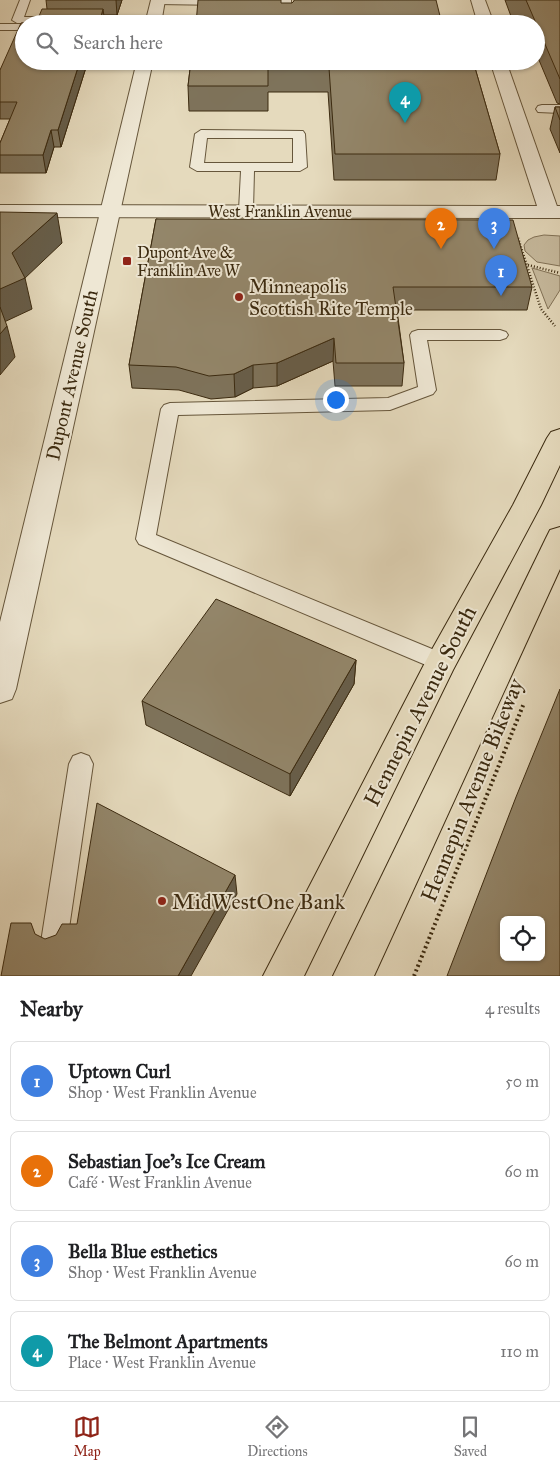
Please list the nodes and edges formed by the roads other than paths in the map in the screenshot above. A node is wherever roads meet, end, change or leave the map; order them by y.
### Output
1 (25, 0) edge
2 (478, 0) edge
3 (158, 1) edge
4 (288, 1) edge
5 (19, 15) edge
6 (155, 15) edge
7 (287, 15) edge
8 (483, 15) edge
9 (15, 26) edge
10 (0, 27) edge
11 (143, 70) edge
12 (501, 70) edge
13 (542, 109) dead end
14 (560, 109) edge
15 (248, 167) junction
16 (246, 210) junction
17 (0, 211) edge
18 (110, 211) junction
19 (554, 212) edge
20 (500, 335) dead end
21 (560, 438) edge
22 (560, 538) edge
23 (441, 662) junction
24 (0, 689) edge
25 (81, 764) dead end
26 (54, 942) edge
27 (283, 976) edge
28 (353, 976) edge

1 - 5 lane
2 - 8 street
3 - 4 lane
3 - 6 street
4 - 7 lane
9 - 10 lane
11 - 18 street, Dupont Avenue South
12 - 19 street
13 - 14 lane
15 - 15 lane
15 - 16 lane
16 - 18 street, West Franklin Avenue
16 - 19 street, West Franklin Avenue
17 - 18 street, West Franklin Avenue
18 - 24 street, Dupont Avenue South
20 - 23 lane
21 - 23 main road, Hennepin Avenue South
22 - 28 main road
23 - 27 main road, Hennepin Avenue South
25 - 26 lane

